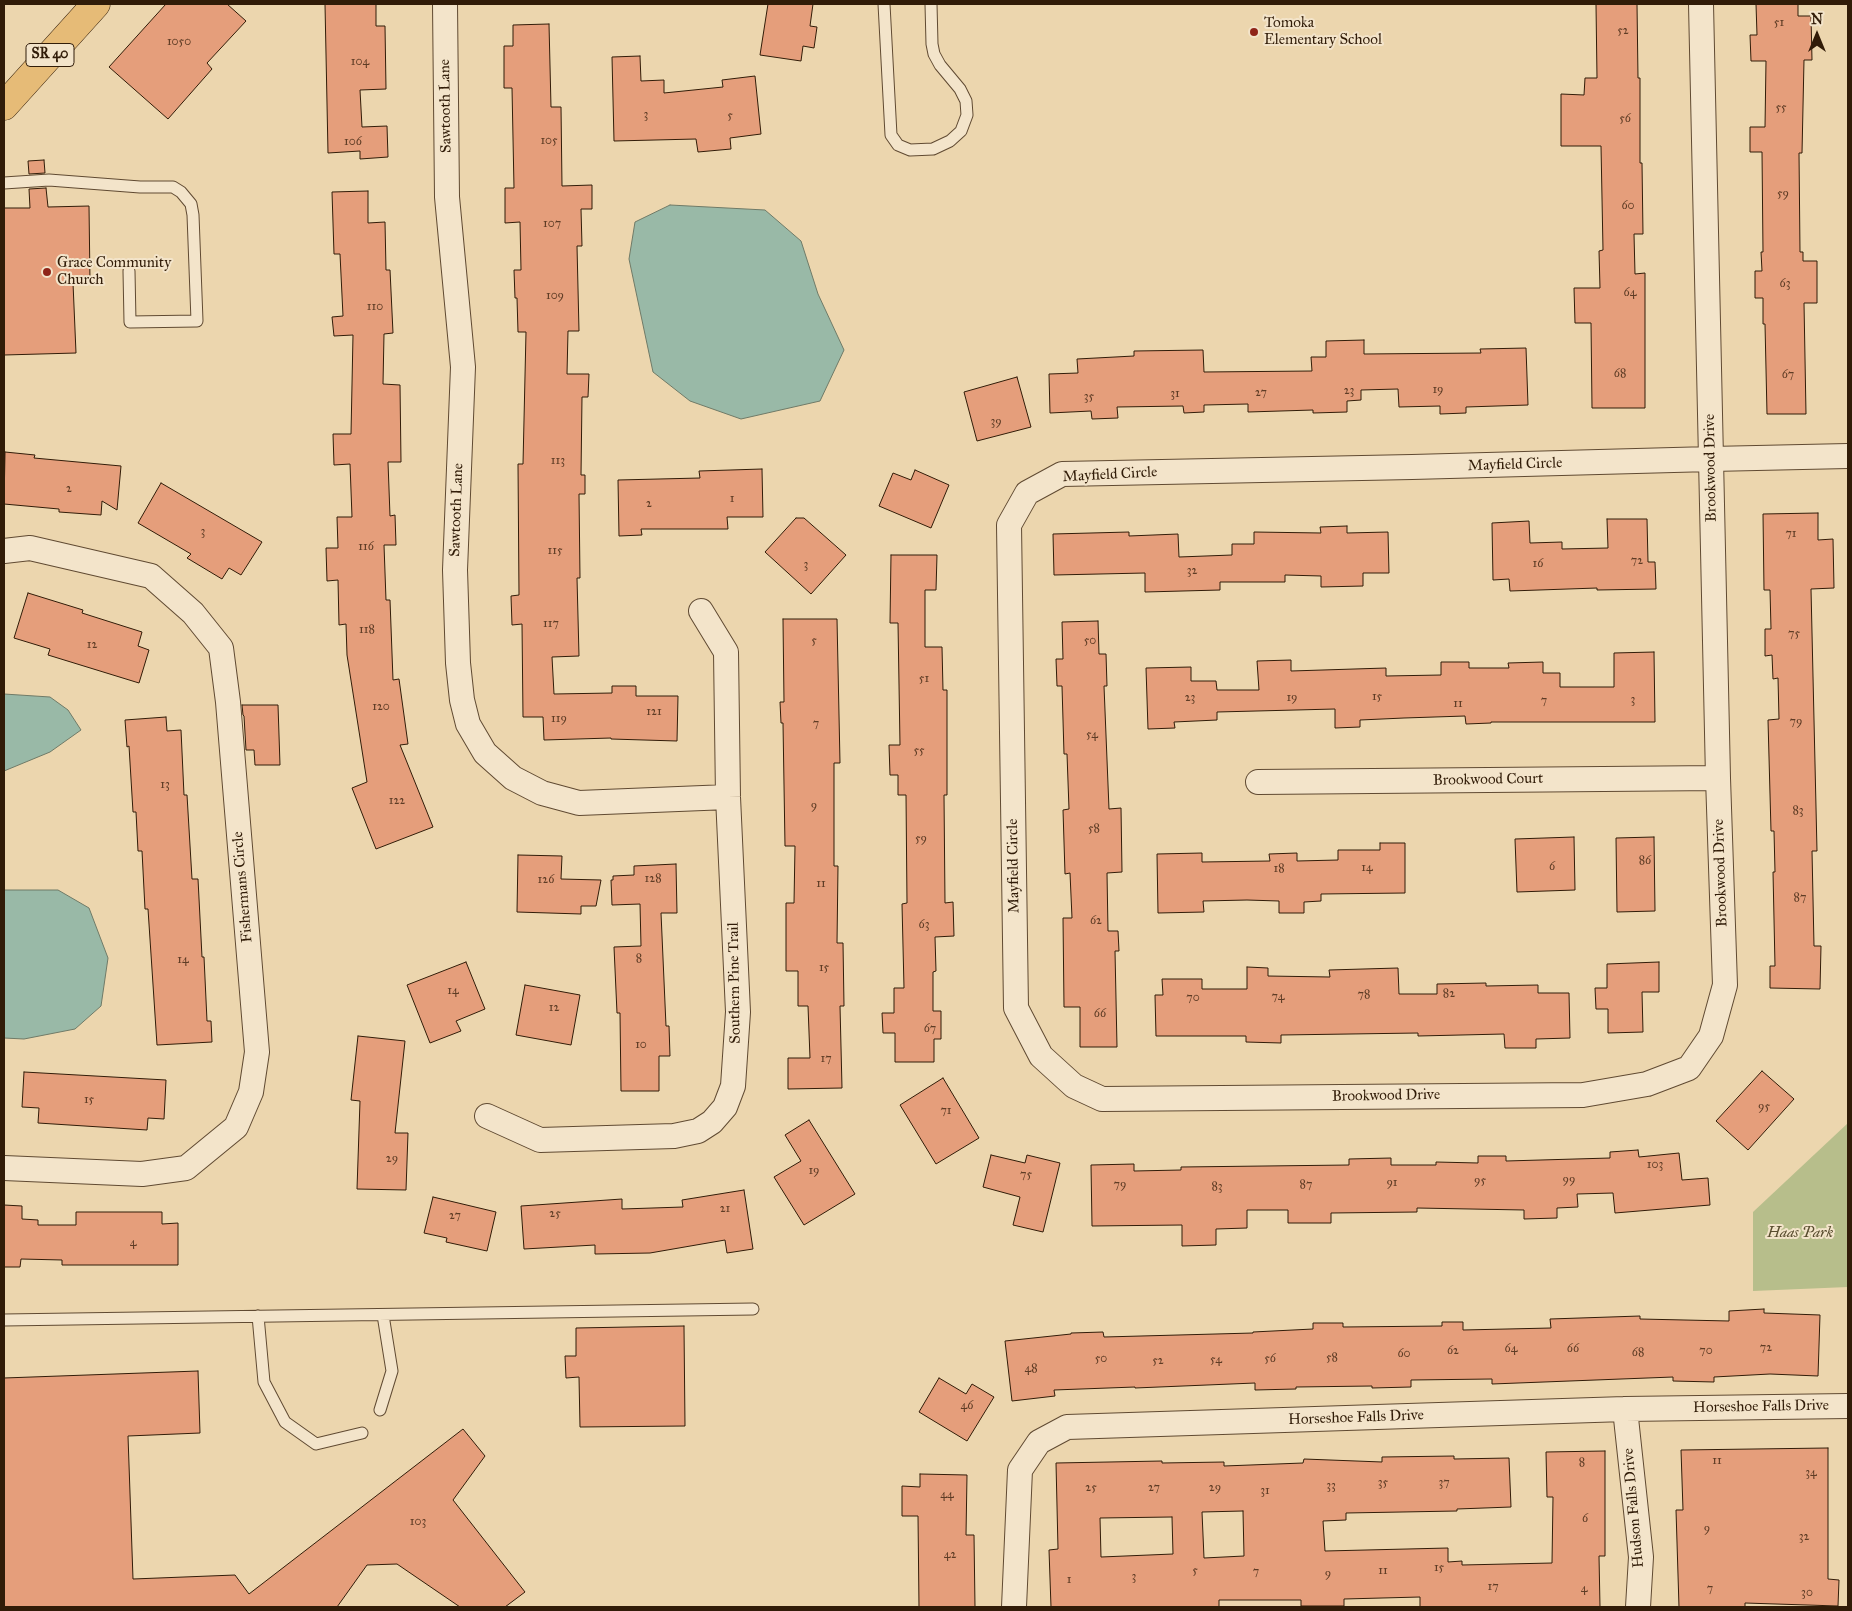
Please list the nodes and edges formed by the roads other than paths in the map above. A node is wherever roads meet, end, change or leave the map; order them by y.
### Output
1 (96, 4) edge
2 (445, 4) edge
3 (884, 4) edge
4 (931, 4) edge
5 (1701, 4) edge
6 (4, 106) edge
7 (4, 183) edge
8 (129, 271) dead end
9 (1848, 456) edge
10 (1711, 459) junction
11 (4, 550) edge
12 (701, 611) dead end
13 (1718, 778) junction
14 (1258, 782) dead end
15 (728, 797) junction
16 (1041, 1056) joint
17 (487, 1116) dead end
18 (4, 1168) edge
19 (753, 1310) dead end
20 (383, 1315) junction
21 (258, 1316) junction
22 (4, 1320) edge
23 (1848, 1406) edge
24 (1625, 1409) junction
25 (380, 1410) dead end
26 (362, 1433) dead end
27 (1014, 1607) edge
28 (1638, 1607) edge

1 - 6 main road, SR 40
2 - 15 street, Sawtooth Lane
3 - 4 lane
5 - 10 street, Brookwood Drive
7 - 8 lane
9 - 10 street, Mayfield Circle
10 - 13 street, Brookwood Drive
10 - 16 street, Mayfield Circle
11 - 18 street, Fishermans Circle
12 - 15 street, Southern Pine Trail
13 - 14 street, Brookwood Court
13 - 16 street, Brookwood Drive
15 - 17 street, Southern Pine Trail
19 - 20 lane
20 - 21 lane
20 - 25 lane
21 - 22 lane
21 - 26 lane
23 - 24 street, Horseshoe Falls Drive
24 - 27 street, Horseshoe Falls Drive
24 - 28 street, Hudson Falls Drive

